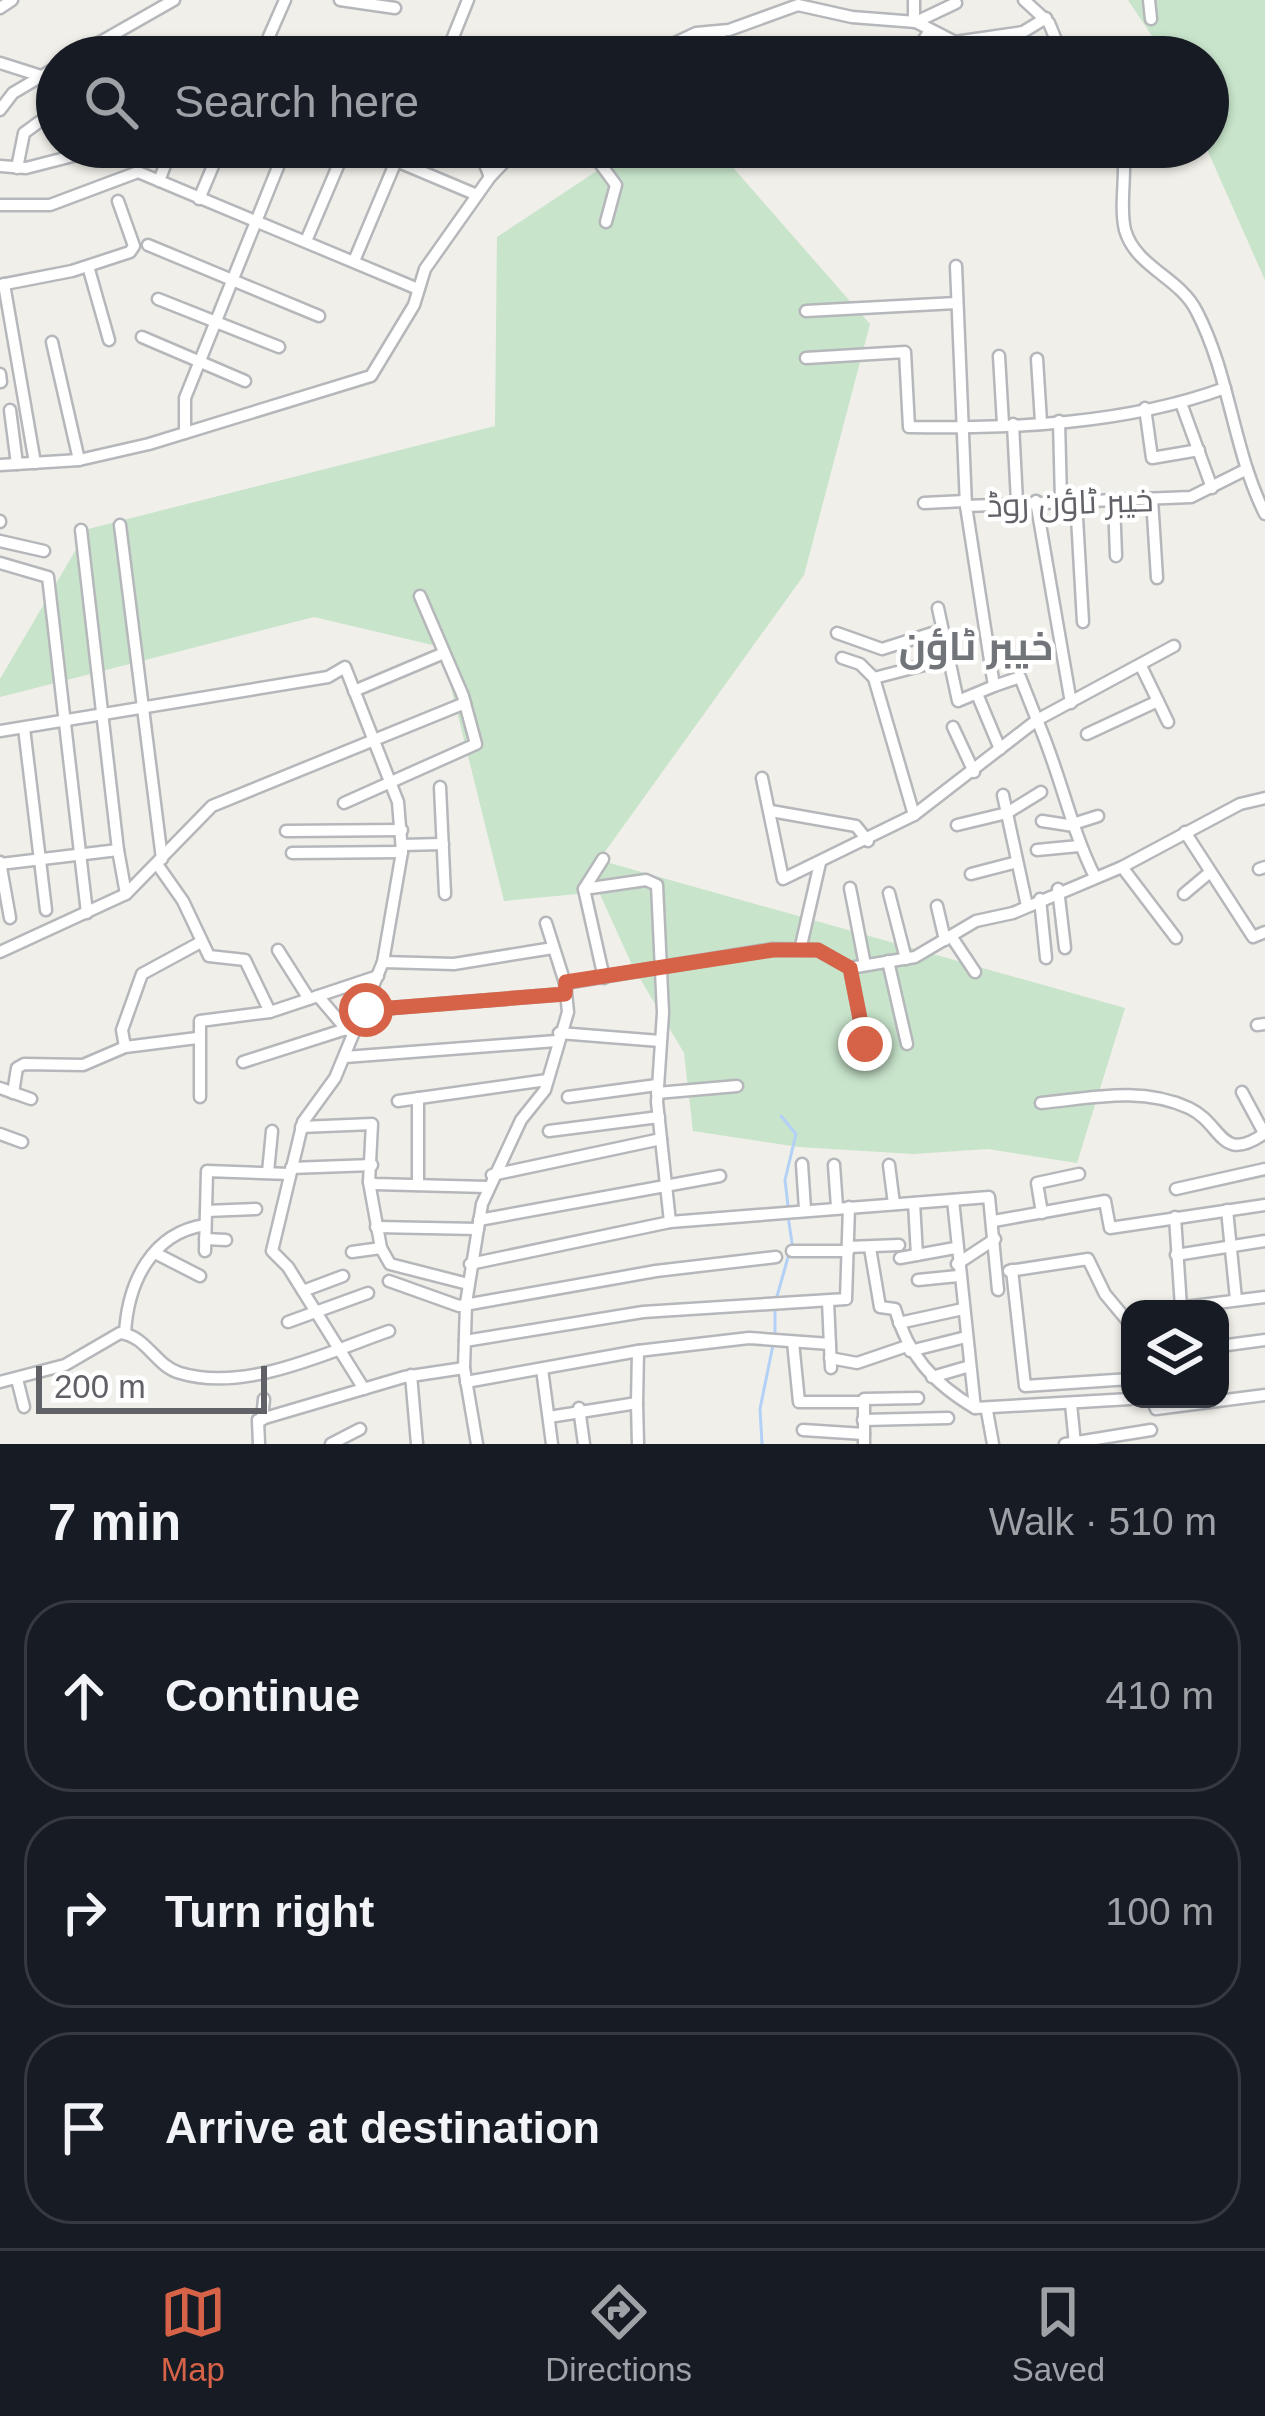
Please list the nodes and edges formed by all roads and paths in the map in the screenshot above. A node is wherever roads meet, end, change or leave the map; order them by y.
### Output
1 (12, 0) edge
2 (174, 0) edge
3 (285, 0) edge
4 (340, 0) edge
5 (468, 0) edge
6 (914, 0) edge
7 (1024, 0) edge
8 (1149, 0) edge
9 (810, 2) edge
10 (375, 3) edge
11 (956, 3) edge
12 (768, 6) edge
13 (0, 8) edge
14 (395, 8) dead end
15 (1046, 18) junction
16 (1150, 19) dead end
17 (915, 22) junction
18 (719, 32) junction
19 (929, 32) junction
20 (111, 36) edge
21 (269, 36) edge
22 (453, 36) edge
23 (690, 36) edge
24 (721, 36) edge
25 (926, 36) edge
26 (939, 36) edge
27 (1002, 36) edge
28 (1054, 36) edge
29 (0, 63) edge
30 (36, 74) edge
31 (36, 79) edge
32 (0, 110) edge
33 (36, 124) edge
34 (36, 163) edge
35 (0, 166) edge
36 (17, 167) junction
37 (164, 168) edge
38 (212, 168) edge
39 (277, 168) edge
40 (337, 168) edge
41 (393, 168) edge
42 (415, 168) edge
43 (486, 168) edge
44 (499, 168) edge
45 (603, 168) edge
46 (1124, 168) edge
47 (490, 178) junction
48 (159, 181) junction
49 (477, 195) junction
50 (199, 199) junction
51 (118, 201) dead end
52 (0, 205) edge
53 (256, 220) junction
54 (606, 222) dead end
55 (306, 241) junction
56 (148, 245) dead end
57 (354, 261) junction
58 (88, 266) junction
59 (956, 266) dead end
60 (232, 280) junction
61 (2, 284) edge
62 (418, 289) junction
63 (158, 299) dead end
64 (956, 303) junction
65 (806, 311) dead end
66 (319, 316) dead end
67 (215, 321) junction
68 (142, 337) dead end
69 (110, 340) dead end
70 (52, 341) dead end
71 (279, 347) dead end
72 (999, 356) dead end
73 (806, 358) dead end
74 (1036, 358) dead end
75 (200, 362) junction
76 (245, 381) dead end
77 (1225, 388) junction
78 (1181, 403) junction
79 (1144, 408) junction
80 (10, 410) dead end
81 (1059, 421) junction
82 (1041, 422) junction
83 (1008, 424) junction
84 (961, 428) junction
85 (185, 434) junction
86 (1198, 450) junction
87 (79, 460) junction
88 (17, 464) junction
89 (34, 464) junction
90 (0, 465) edge
91 (1245, 470) junction
92 (1212, 488) junction
93 (1152, 499) junction
94 (1060, 500) junction
95 (1076, 500) junction
96 (1036, 501) junction
97 (1114, 501) junction
98 (1017, 502) junction
99 (924, 503) dead end
100 (965, 503) junction
101 (1265, 514) edge
102 (120, 525) dead end
103 (81, 530) dead end
104 (0, 541) edge
105 (44, 551) dead end
106 (1116, 556) dead end
107 (0, 562) edge
108 (1157, 578) dead end
109 (420, 596) dead end
110 (938, 608) dead end
111 (1084, 622) dead end
112 (942, 630) junction
113 (837, 633) dead end
114 (1174, 646) dead end
115 (444, 652) junction
116 (842, 658) dead end
117 (947, 659) junction
118 (1141, 666) junction
119 (874, 678) junction
120 (994, 686) junction
121 (354, 691) junction
122 (977, 694) junction
123 (1158, 701) junction
124 (465, 703) junction
125 (1071, 703) junction
126 (142, 706) junction
127 (99, 712) junction
128 (1037, 720) junction
129 (61, 721) junction
130 (1168, 722) dead end
131 (953, 727) dead end
132 (24, 728) junction
133 (0, 731) edge
134 (1087, 734) dead end
135 (374, 740) junction
136 (1000, 749) junction
137 (974, 772) junction
138 (762, 778) dead end
139 (391, 782) junction
140 (440, 788) dead end
141 (1004, 795) dead end
142 (1265, 798) edge
143 (344, 802) dead end
144 (771, 812) junction
145 (1006, 813) junction
146 (914, 815) junction
147 (1098, 816) dead end
148 (957, 825) dead end
149 (1073, 825) junction
150 (286, 830) dead end
151 (402, 830) junction
152 (1185, 832) junction
153 (868, 841) junction
154 (443, 844) junction
155 (1079, 846) junction
156 (402, 849) junction
157 (118, 850) junction
158 (1037, 850) dead end
159 (292, 853) dead end
160 (79, 856) junction
161 (603, 859) dead end
162 (38, 860) junction
163 (160, 861) junction
164 (0, 862) edge
165 (820, 862) junction
166 (1017, 862) junction
167 (1122, 867) junction
168 (1209, 873) junction
169 (971, 874) dead end
170 (1095, 877) junction
171 (850, 888) dead end
172 (584, 889) junction
173 (1058, 890) junction
174 (890, 893) dead end
175 (126, 894) junction
176 (445, 894) dead end
177 (1184, 895) dead end
178 (1040, 899) junction
179 (937, 906) dead end
180 (1027, 906) junction
181 (46, 910) dead end
182 (87, 913) junction
183 (10, 918) dead end
184 (546, 923) dead end
185 (1265, 932) edge
186 (948, 938) junction
187 (1176, 938) dead end
188 (202, 941) junction
189 (554, 948) junction
190 (1065, 948) dead end
191 (278, 950) dead end
192 (800, 950) junction
193 (0, 952) edge
194 (906, 958) junction
195 (1046, 958) dead end
196 (888, 961) junction
197 (383, 962) junction
198 (865, 965) junction
199 (661, 968) junction
200 (850, 968) junction
201 (975, 972) dead end
202 (378, 976) junction
203 (604, 978) junction
204 (565, 988) junction
205 (313, 998) junction
206 (366, 1010) junction
207 (271, 1012) junction
208 (350, 1034) junction
209 (558, 1037) junction
210 (197, 1038) junction
211 (660, 1041) junction
212 (865, 1044) dead end
213 (907, 1044) dead end
214 (124, 1047) junction
215 (345, 1057) junction
216 (243, 1062) dead end
217 (547, 1080) junction
218 (737, 1086) dead end
219 (657, 1089) junction
220 (7, 1091) edge
221 (1242, 1093) dead end
222 (200, 1097) dead end
223 (568, 1097) dead end
224 (418, 1098) junction
225 (31, 1099) dead end
226 (398, 1101) dead end
227 (1041, 1103) dead end
228 (659, 1117) junction
229 (301, 1127) junction
230 (272, 1131) dead end
231 (549, 1131) dead end
232 (1265, 1133) edge
233 (0, 1134) edge
234 (661, 1139) junction
235 (22, 1142) dead end
236 (802, 1164) dead end
237 (372, 1165) junction
238 (834, 1165) dead end
239 (890, 1165) dead end
240 (1265, 1169) edge
241 (291, 1171) junction
242 (268, 1172) junction
243 (1079, 1174) dead end
244 (720, 1176) dead end
245 (489, 1181) junction
246 (369, 1182) junction
247 (418, 1185) junction
248 (666, 1185) junction
249 (1176, 1189) dead end
250 (952, 1201) junction
251 (914, 1203) junction
252 (894, 1204) junction
253 (1265, 1205) edge
254 (843, 1207) junction
255 (256, 1209) dead end
256 (793, 1210) junction
257 (1227, 1210) junction
258 (206, 1211) junction
259 (1042, 1213) junction
260 (1174, 1217) junction
261 (994, 1220) junction
262 (670, 1222) junction
263 (478, 1225) junction
264 (376, 1227) junction
265 (1110, 1228) junction
266 (1094, 1232) dead end
267 (205, 1238) junction
268 (226, 1240) dead end
269 (995, 1240) junction
270 (1265, 1241) edge
271 (1230, 1247) junction
272 (381, 1248) junction
273 (870, 1248) junction
274 (848, 1249) junction
275 (955, 1249) junction
276 (792, 1251) dead end
277 (352, 1252) dead end
278 (155, 1253) junction
279 (917, 1255) junction
280 (1176, 1256) junction
281 (776, 1257) dead end
282 (470, 1264) junction
283 (957, 1270) junction
284 (1012, 1270) junction
285 (997, 1273) junction
286 (200, 1276) dead end
287 (344, 1276) dead end
288 (918, 1280) dead end
289 (389, 1281) dead end
290 (468, 1283) junction
291 (998, 1290) dead end
292 (303, 1291) junction
293 (368, 1293) dead end
294 (1265, 1297) edge
295 (1236, 1299) junction
296 (1175, 1300) edge
297 (1229, 1300) edge
298 (828, 1301) junction
299 (466, 1304) junction
300 (963, 1310) junction
301 (316, 1312) junction
302 (1121, 1313) edge
303 (288, 1322) dead end
304 (899, 1323) junction
305 (389, 1331) dead end
306 (125, 1333) junction
307 (966, 1337) junction
308 (1265, 1340) edge
309 (465, 1341) junction
310 (793, 1342) junction
311 (830, 1344) junction
312 (1229, 1345) edge
313 (339, 1348) junction
314 (908, 1349) junction
315 (638, 1351) junction
316 (970, 1366) junction
317 (542, 1369) junction
318 (411, 1375) junction
319 (465, 1375) junction
320 (932, 1377) junction
321 (17, 1378) junction
322 (1121, 1380) edge
323 (0, 1382) edge
324 (1063, 1386) junction
325 (364, 1389) junction
326 (1265, 1395) edge
327 (918, 1398) dead end
328 (1229, 1398) edge
329 (264, 1399) dead end
330 (1121, 1400) edge
331 (637, 1402) junction
332 (863, 1402) junction
333 (1067, 1404) junction
334 (24, 1407) dead end
335 (579, 1408) junction
336 (981, 1409) junction
337 (549, 1417) junction
338 (948, 1418) dead end
339 (262, 1420) junction
340 (360, 1430) dead end
341 (802, 1430) dead end
342 (1151, 1430) dead end
343 (864, 1433) edge
344 (1072, 1443) edge
345 (260, 1444) edge
346 (331, 1444) edge
347 (417, 1444) edge
348 (477, 1444) edge
349 (552, 1444) edge
350 (584, 1444) edge
351 (638, 1444) edge
352 (993, 1444) edge

1 - 13 street
2 - 20 street
3 - 21 street
4 - 10 street
5 - 22 street
6 - 17 street
7 - 15 street
8 - 16 street
9 - 12 street
9 - 17 street
10 - 14 street
11 - 17 street
12 - 18 street
15 - 27 street
15 - 28 street
17 - 19 street
18 - 23 street
18 - 24 street
19 - 25 street
19 - 26 street
29 - 30 street
31 - 32 street
33 - 36 street
34 - 36 street
35 - 36 street
37 - 48 street
38 - 50 street
39 - 53 street
40 - 55 street
41 - 57 street
42 - 49 street
43 - 47 street
44 - 47 street
45 - 54 street
46 - 77 street
47 - 49 street
48 - 50 street
48 - 52 street
49 - 62 street
50 - 53 street
51 - 58 street
53 - 55 street
53 - 60 street
55 - 57 street
56 - 60 street
57 - 62 street
58 - 61 street
58 - 69 street
59 - 64 street
60 - 66 street
60 - 67 street
61 - 89 street
62 - 85 street
63 - 67 street
64 - 65 street
64 - 84 street
67 - 71 street
67 - 75 street
68 - 75 street
70 - 87 street
72 - 83 street
73 - 84 street
74 - 82 street
75 - 76 street
75 - 85 street
77 - 78 street
77 - 91 street
78 - 79 street
78 - 86 street
79 - 81 street
79 - 86 street
80 - 88 street
81 - 82 street
81 - 94 street
82 - 83 street
83 - 84 street
83 - 98 street
84 - 100 street
85 - 87 street
86 - 92 street
87 - 89 street
88 - 89 street
88 - 90 street
91 - 92 street, خیبر ٹاؤن روڈ
91 - 101 street
92 - 93 street, خیبر ٹاؤن روڈ
93 - 97 street, خیبر ٹاؤن روڈ
93 - 108 street
94 - 95 street, خیبر ٹاؤن روڈ
94 - 96 street, خیبر ٹاؤن روڈ
95 - 97 street, خیبر ٹاؤن روڈ
95 - 111 street
96 - 98 street, خیبر ٹاؤن روڈ
96 - 125 street
97 - 106 street
98 - 100 street, خیبر ٹاؤن روڈ
99 - 100 street
100 - 120 street, خیبر ٹاؤن روڈ
102 - 126 street
103 - 127 street
104 - 105 street
107 - 129 street
109 - 115 street
110 - 112 street
112 - 113 street
112 - 117 street
114 - 118 street
115 - 121 street
115 - 124 street
116 - 119 street
117 - 119 street
117 - 122 street
118 - 123 street
118 - 125 street
119 - 146 street
120 - 122 street
120 - 128 street
121 - 126 street
121 - 135 street
122 - 136 street
123 - 130 street
123 - 134 street
124 - 135 street
124 - 139 street
125 - 128 street
126 - 127 street
126 - 163 street
127 - 129 street
127 - 157 street
128 - 136 street
128 - 149 street
129 - 132 street
129 - 160 street
131 - 137 street
132 - 133 street
132 - 162 street
135 - 139 street
135 - 163 street
136 - 137 street
137 - 146 street
138 - 144 street
139 - 143 street
139 - 151 street
140 - 154 street
141 - 145 street
142 - 152 street
144 - 153 street
144 - 165 street
145 - 148 street
145 - 149 street
145 - 166 street
146 - 153 street
147 - 149 street
149 - 155 street
150 - 151 street
151 - 156 street
152 - 167 street
152 - 168 street
153 - 165 street
154 - 156 street
154 - 176 street
155 - 158 street
155 - 170 street
156 - 159 street
156 - 197 street
157 - 160 street
157 - 175 street
160 - 162 street
160 - 182 street
161 - 172 street
162 - 164 street
162 - 181 street
163 - 175 street
163 - 188 street
164 - 183 street
165 - 192 street
166 - 169 street
166 - 180 street
167 - 170 street
167 - 187 street
168 - 177 street
168 - 185 street
170 - 173 street
171 - 198 street
172 - 199 street
172 - 203 street
173 - 178 street
173 - 190 street
174 - 194 street
175 - 182 street
178 - 180 street
178 - 195 street
179 - 186 street
180 - 186 street
182 - 193 street
184 - 189 street
186 - 194 street
186 - 201 street
188 - 207 street
188 - 214 street
189 - 197 street
189 - 204 street
191 - 205 street
192 - 199 street
192 - 200 street
194 - 196 street
196 - 198 street
196 - 213 street
197 - 202 street
198 - 200 street
199 - 203 street
199 - 211 street
200 - 212 street
202 - 205 street
202 - 206 street
203 - 204 street
204 - 206 street
204 - 209 street
205 - 207 street
205 - 208 street
206 - 208 street
207 - 210 street
208 - 215 street
208 - 216 street
209 - 211 street
209 - 215 street
209 - 217 street
210 - 214 street
210 - 222 street
211 - 219 street
214 - 220 street
215 - 229 street
217 - 224 street
217 - 245 street
218 - 219 street
219 - 223 street
219 - 228 street
220 - 225 street
221 - 232 street
224 - 226 street
224 - 247 street
227 - 232 street
228 - 231 street
228 - 234 street
229 - 237 street
229 - 241 street
230 - 242 street
233 - 235 street
234 - 245 street
234 - 248 street
236 - 256 street
237 - 241 street
237 - 246 street
238 - 254 street
239 - 252 street
240 - 249 street
241 - 242 street
241 - 292 street
242 - 258 street
243 - 259 street
244 - 248 street
245 - 247 street
245 - 263 street
246 - 247 street
246 - 264 street
248 - 262 street
248 - 263 street
250 - 251 street
250 - 261 street
250 - 275 street
251 - 252 street
251 - 279 street
252 - 254 street
253 - 257 street
254 - 256 street
254 - 274 street
255 - 258 street
256 - 262 street
257 - 260 street
257 - 271 street
258 - 267 street
259 - 261 street
259 - 265 street
260 - 265 street
260 - 280 street
261 - 269 street
262 - 282 street
263 - 264 street
263 - 282 street
264 - 272 street
265 - 266 street
267 - 268 street
267 - 278 street
269 - 283 street
269 - 285 street
270 - 271 street
271 - 280 street
271 - 295 street
272 - 277 street
272 - 290 street
273 - 274 street
273 - 279 street
273 - 304 street
274 - 276 street
274 - 298 street
275 - 279 street
275 - 283 street
278 - 286 street
278 - 306 street
280 - 296 street
281 - 299 street
282 - 290 street
283 - 288 street
283 - 300 street
284 - 285 street
284 - 302 street
284 - 324 street
285 - 291 street
287 - 292 street
289 - 299 street
290 - 299 street
292 - 301 street
293 - 301 street
294 - 295 street
295 - 297 street
298 - 309 street
298 - 311 street
299 - 309 street
300 - 304 street
300 - 307 street
301 - 303 street
301 - 313 street
304 - 314 street
305 - 313 street
306 - 313 street
306 - 321 street
307 - 314 street
307 - 316 street
308 - 312 street
309 - 319 street
310 - 311 street
310 - 315 street
310 - 332 street
311 - 314 street
313 - 325 street
314 - 320 street
315 - 317 street
315 - 331 street
316 - 320 street
316 - 336 street
317 - 319 street
317 - 337 street
318 - 319 street
318 - 325 street
318 - 347 street
319 - 348 street
320 - 336 street
321 - 323 street
321 - 334 street
322 - 324 street
324 - 333 street
325 - 339 street
326 - 328 street
327 - 332 street
329 - 339 street
330 - 333 street
331 - 335 street
331 - 351 street
332 - 343 street
333 - 336 street
333 - 344 street
335 - 337 street
335 - 350 street
336 - 352 street
337 - 349 street
338 - 343 street
339 - 345 street
340 - 346 street
341 - 343 street
342 - 344 street

